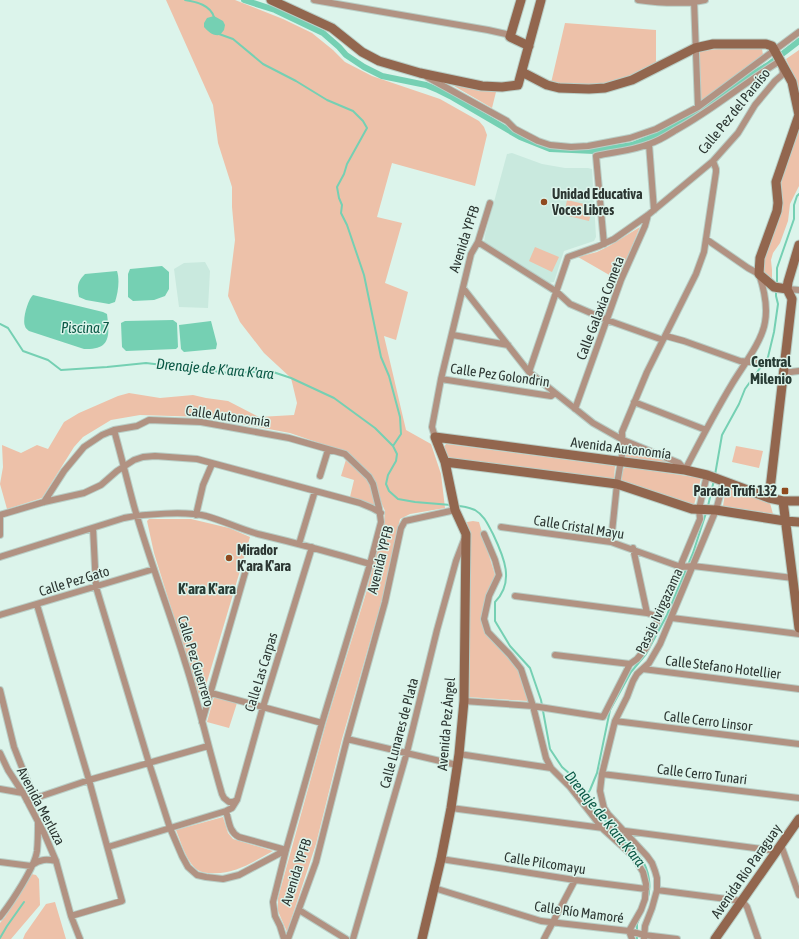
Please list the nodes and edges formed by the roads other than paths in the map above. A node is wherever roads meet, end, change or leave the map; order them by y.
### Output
1 (271, 0) edge
2 (314, 0) edge
3 (521, 0) edge
4 (541, 0) edge
5 (638, 0) edge
6 (705, 0) edge
7 (694, 1) edge
8 (799, 32) edge
9 (510, 37) junction
10 (529, 46) junction
11 (695, 48) junction
12 (778, 55) junction
13 (522, 72) junction
14 (420, 73) junction
15 (698, 107) junction
16 (649, 144) junction
17 (712, 161) junction
18 (490, 203) dead end
19 (654, 210) junction
20 (648, 215) junction
21 (706, 239) junction
22 (478, 242) junction
23 (604, 244) junction
24 (799, 245) edge
25 (759, 274) junction
26 (463, 288) junction
27 (781, 288) junction
28 (799, 290) edge
29 (557, 292) junction
30 (607, 320) junction
31 (453, 335) junction
32 (664, 338) junction
33 (508, 345) junction
34 (747, 362) junction
35 (762, 363) dead end
36 (799, 371) edge
37 (529, 372) junction
38 (782, 373) junction
39 (442, 379) junction
40 (555, 393) junction
41 (634, 402) junction
42 (576, 409) junction
43 (114, 430) junction
44 (706, 430) junction
45 (435, 437) junction
46 (623, 440) junction
47 (328, 450) junction
48 (445, 462) junction
49 (620, 462) junction
50 (212, 464) junction
51 (125, 466) junction
52 (684, 470) junction
53 (707, 475) junction
54 (320, 476) dead end
55 (724, 481) junction
56 (617, 484) junction
57 (315, 491) junction
58 (769, 498) junction
59 (783, 501) junction
60 (44, 502) junction
61 (799, 502) edge
62 (454, 507) junction
63 (699, 509) junction
64 (716, 510) junction
65 (380, 514) junction
66 (137, 515) junction
67 (196, 515) junction
68 (0, 516) edge
69 (785, 521) junction
70 (799, 522) edge
71 (502, 527) dead end
72 (93, 528) junction
73 (466, 534) junction
74 (484, 534) dead end
75 (0, 535) edge
76 (612, 542) junction
77 (300, 544) junction
78 (312, 547) junction
79 (633, 548) junction
80 (0, 557) edge
81 (370, 564) junction
82 (681, 566) junction
83 (693, 566) junction
84 (795, 567) edge
85 (154, 569) junction
86 (245, 573) dead end
87 (793, 578) junction
88 (96, 587) junction
89 (515, 596) dead end
90 (37, 605) junction
91 (647, 613) junction
92 (0, 616) edge
93 (659, 617) junction
94 (672, 618) junction
95 (799, 623) edge
96 (799, 634) edge
97 (554, 656) dead end
98 (630, 664) junction
99 (643, 669) junction
100 (799, 689) edge
101 (0, 690) edge
102 (211, 693) junction
103 (464, 701) junction
104 (263, 707) junction
105 (538, 707) junction
106 (615, 721) junction
107 (202, 722) junction
108 (322, 723) junction
109 (347, 739) junction
110 (799, 744) edge
111 (208, 746) junction
112 (407, 752) junction
113 (0, 753) edge
114 (459, 754) junction
115 (149, 762) junction
116 (457, 765) junction
117 (551, 768) junction
118 (602, 774) junction
119 (89, 780) junction
120 (0, 789) edge
121 (23, 793) junction
122 (34, 798) junction
123 (799, 798) edge
124 (27, 801) junction
125 (235, 801) junction
126 (451, 808) junction
127 (226, 811) junction
128 (799, 819) edge
129 (38, 822) junction
130 (170, 828) junction
131 (610, 830) junction
132 (624, 832) junction
133 (108, 847) junction
134 (779, 848) junction
135 (286, 850) junction
136 (441, 859) junction
137 (56, 861) junction
138 (0, 862) edge
139 (31, 866) junction
140 (575, 880) junction
141 (434, 888) junction
142 (646, 889) junction
143 (657, 890) junction
144 (799, 895) edge
145 (742, 901) junction
146 (298, 910) junction
147 (71, 916) junction
148 (0, 917) edge
149 (553, 922) junction
150 (629, 931) junction
151 (644, 937) edge
152 (80, 939) edge
153 (284, 939) edge
154 (288, 939) edge
155 (346, 939) edge
156 (353, 939) edge
157 (422, 939) edge
158 (544, 939) edge
159 (632, 939) edge
160 (677, 939) edge
161 (715, 939) edge
162 (758, 939) edge

1 - 14 street
2 - 9 street
3 - 9 street
4 - 10 street
5 - 7 street
6 - 7 street
7 - 11 street
8 - 12 street
9 - 10 street
10 - 13 street
11 - 12 street
11 - 13 street
11 - 15 street
12 - 15 street
12 - 16 street
12 - 17 street, Calle Pez del Paraíso
12 - 25 street
13 - 14 street
14 - 15 street
16 - 19 street
16 - 23 street
17 - 19 street, Calle Pez del Paraíso
17 - 21 street
18 - 22 street, Avenida YPFB
19 - 20 street, Calle Pez del Paraíso
20 - 23 street, Calle Pez del Paraíso
20 - 30 street, Calle Galaxia Cometa
21 - 25 street
21 - 32 street
22 - 26 street, Avenida YPFB
22 - 29 street
23 - 29 street, Calle Pez del Paraíso
24 - 27 street
25 - 27 street
25 - 34 street
26 - 31 street, Avenida YPFB
26 - 33 street
27 - 28 street
27 - 38 street
29 - 30 street
29 - 37 street, Calle Pez del Paraíso
30 - 32 street
30 - 42 street, Calle Galaxia Cometa
31 - 33 street
31 - 39 street, Avenida YPFB
32 - 34 street
32 - 41 street
33 - 37 street
34 - 35 street
34 - 44 street
36 - 38 street
37 - 40 street
38 - 58 street
39 - 40 street, Calle Pez Golondrin
39 - 45 street, Avenida YPFB
40 - 42 street
41 - 44 street
41 - 46 street
42 - 46 street
43 - 47 street, Calle Autonomía
43 - 51 street, Calle Pez Guerrero
43 - 60 street, Calle Autonomía
44 - 52 street
45 - 48 street, Avenida YPFB
45 - 49 street, Avenida Autonomía
46 - 49 street
46 - 52 street
47 - 54 street
47 - 65 street, Calle Autonomía
48 - 56 street
48 - 62 street, Avenida YPFB
49 - 52 street, Avenida Autonomía
49 - 56 street
50 - 51 street
50 - 57 street
50 - 67 street
51 - 60 street
51 - 66 street, Calle Pez Guerrero
52 - 53 street, Avenida Autonomía
53 - 55 street, Avenida Autonomía
53 - 63 street, Pasaje Ivirgazama
55 - 58 street, Avenida Autonomía
55 - 64 street, Pasaje Ivirgazama
56 - 63 street
56 - 76 street
57 - 65 street
57 - 77 street
58 - 59 street, Avenida Autonomía
59 - 61 street, Avenida Autonomía
59 - 69 street
60 - 68 street
62 - 73 street, Avenida Pez Ángel
62 - 109 street, Avenida YPFB
63 - 64 street
63 - 82 street, Pasaje Ivirgazama
64 - 69 street
64 - 83 street, Pasaje Ivirgazama
65 - 81 street, Avenida YPFB
66 - 67 street
66 - 72 street
66 - 85 street, Calle Pez Guerrero
67 - 77 street
68 - 75 street
69 - 70 street
69 - 84 street
71 - 76 street, Calle Cristal Mayu
72 - 80 street
72 - 88 street
73 - 103 street, Avenida Pez Ángel
73 - 112 street, Calle Lunares de Plata
74 - 105 street
76 - 79 street, Calle Cristal Mayu
77 - 78 street
78 - 81 street
78 - 104 street, Calle Las Carpas
79 - 82 street, Calle Cristal Mayu
79 - 91 street
81 - 108 street, Avenida YPFB
82 - 83 street, Calle Cristal Mayu
82 - 93 street, Pasaje Ivirgazama
83 - 87 street, Calle Cristal Mayu
83 - 94 street, Pasaje Ivirgazama
84 - 87 street
85 - 88 street, Calle Pez Gato
85 - 107 street, Calle Pez Guerrero
86 - 102 street
87 - 95 street
88 - 90 street, Calle Pez Gato
88 - 115 street
89 - 91 street
90 - 92 street, Calle Pez Gato
90 - 119 street
91 - 93 street
93 - 98 street, Pasaje Ivirgazama
94 - 96 street
94 - 99 street, Pasaje Ivirgazama
97 - 98 street
98 - 105 street, Pasaje Ivirgazama
99 - 100 street, Calle Stefano Hotellier
99 - 106 street, Pasaje Ivirgazama
101 - 122 street, Avenida Merluza
102 - 104 street
102 - 107 street
103 - 105 street
103 - 114 street, Avenida Pez Ángel
104 - 108 street
104 - 125 street, Calle Las Carpas
105 - 117 street
106 - 110 street, Calle Cerro Linsor
106 - 118 street, Pasaje Ivirgazama
107 - 111 street, Calle Pez Guerrero
108 - 135 street, Avenida YPFB
109 - 112 street
109 - 146 street, Avenida YPFB
111 - 115 street
111 - 125 street, Calle Pez Guerrero
112 - 116 street
112 - 156 street, Calle Lunares de Plata
113 - 121 street, Avenida Merluza
114 - 116 street, Avenida Pez Ángel
114 - 117 street
115 - 119 street
115 - 130 street
116 - 126 street, Avenida Pez Ángel
117 - 131 street
118 - 123 street, Calle Cerro Tunari
118 - 132 street, Pasaje Ivirgazama
119 - 122 street
119 - 133 street
120 - 121 street
121 - 124 street, Avenida Merluza
122 - 124 street
124 - 129 street, Avenida Merluza
125 - 127 street
126 - 131 street
126 - 136 street, Avenida Pez Ángel
127 - 130 street
127 - 135 street
128 - 134 street, Avenida Río Paraguay
129 - 137 street, Avenida Merluza
129 - 139 street
130 - 133 street
130 - 135 street
131 - 132 street
131 - 142 street
132 - 134 street
132 - 143 street, Pasaje Ivirgazama
133 - 147 street
134 - 144 street
134 - 145 street, Avenida Río Paraguay
135 - 153 street, Avenida YPFB
136 - 140 street, Calle Pilcomayu
136 - 141 street, Avenida Pez Ángel
137 - 139 street
137 - 147 street, Avenida Merluza
138 - 139 street
139 - 148 street
140 - 142 street, Calle Pilcomayu
140 - 149 street
141 - 149 street, Calle Río Mamoré
141 - 157 street, Avenida Pez Ángel
142 - 150 street
143 - 145 street
143 - 151 street, Pasaje Ivirgazama
145 - 161 street, Avenida Río Paraguay
145 - 162 street
146 - 154 street, Avenida YPFB
146 - 155 street
147 - 152 street, Avenida Merluza
149 - 150 street, Calle Río Mamoré
149 - 158 street
150 - 151 street, Calle Río Mamoré
150 - 159 street
151 - 160 street, Calle Río Mamoré

